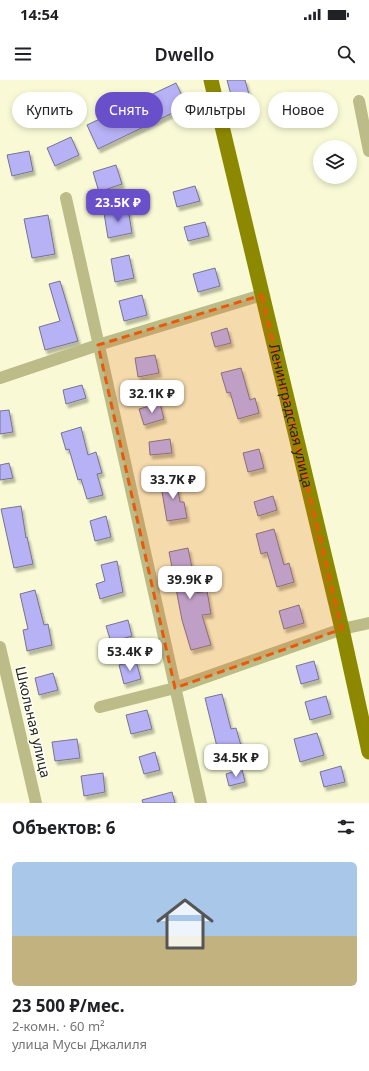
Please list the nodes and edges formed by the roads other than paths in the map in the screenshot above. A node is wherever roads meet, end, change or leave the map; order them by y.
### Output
1 (211, 80) edge
2 (359, 101) dead end
3 (369, 151) edge
4 (66, 198) dead end
5 (262, 295) junction
6 (98, 345) junction
7 (0, 378) edge
8 (369, 623) edge
9 (342, 629) junction
10 (0, 647) edge
11 (175, 688) junction
12 (100, 707) dead end
13 (369, 752) edge
14 (36, 803) edge
15 (201, 803) edge

1 - 5 main road, Ленинградская улица
2 - 3 street
4 - 6 street
5 - 6 street
5 - 9 main road, Ленинградская улица
6 - 7 street
6 - 11 street
8 - 9 street
9 - 11 street
9 - 13 main road, Ленинградская улица
10 - 14 street, Школьная улица
11 - 12 street
11 - 15 street

